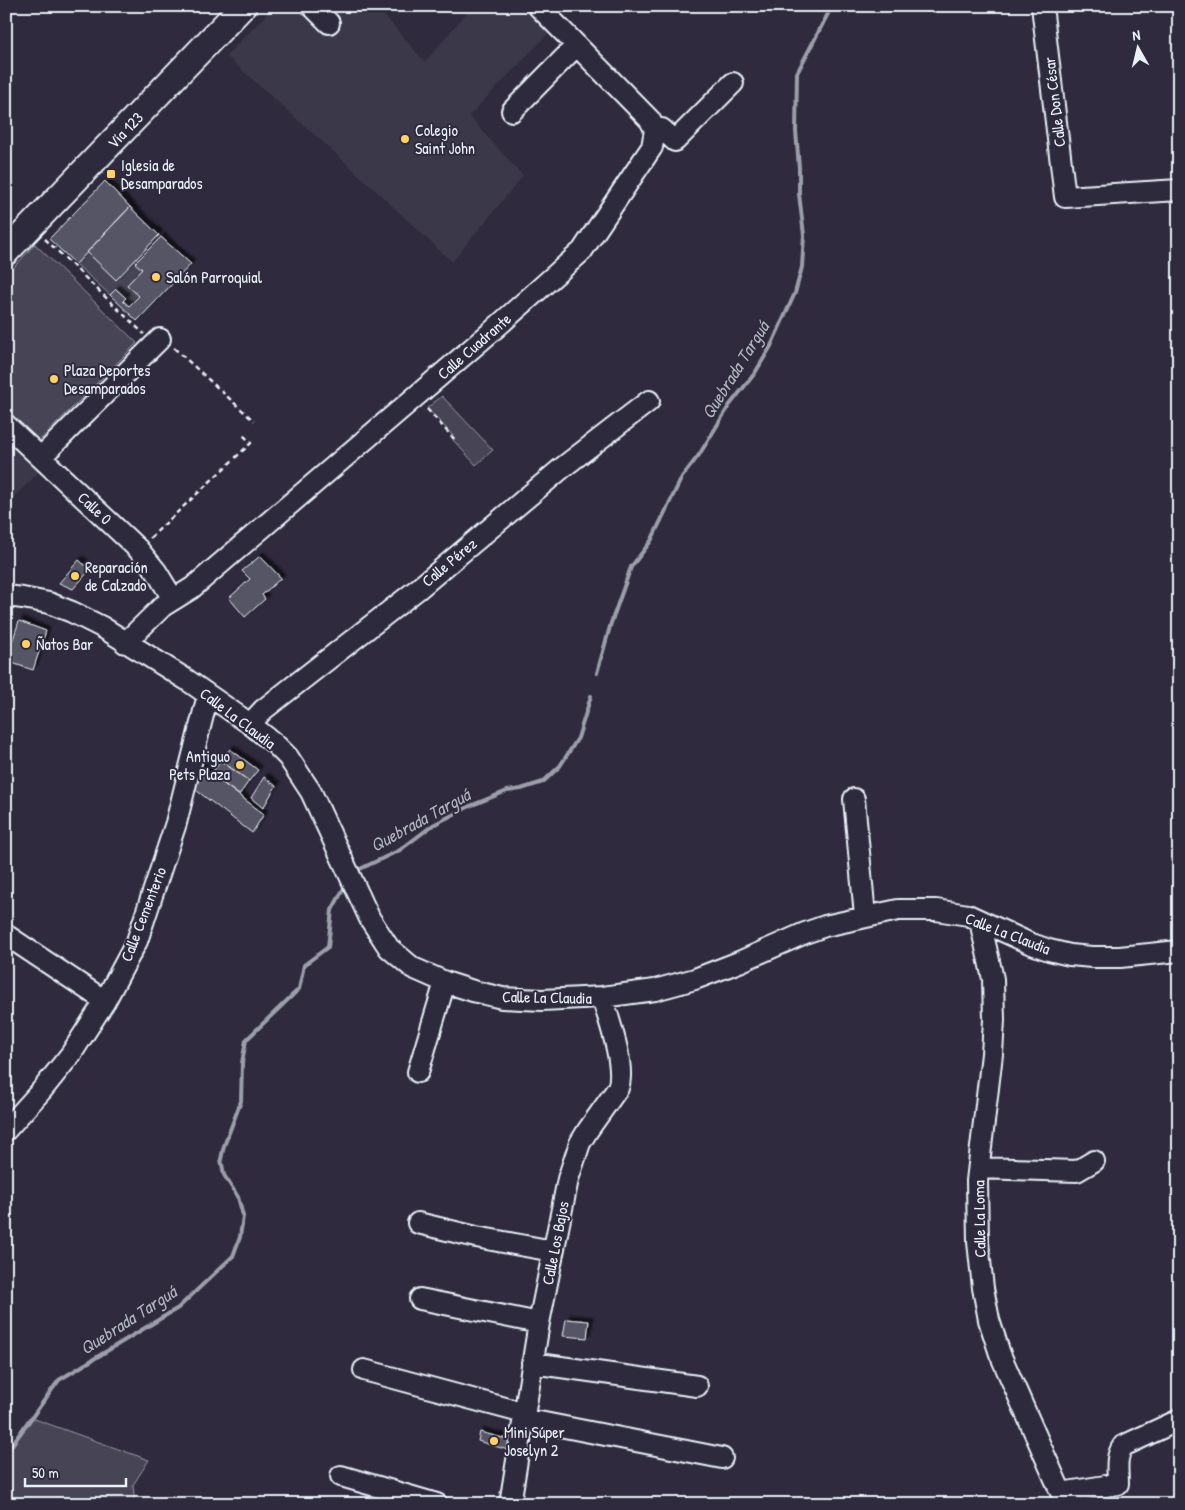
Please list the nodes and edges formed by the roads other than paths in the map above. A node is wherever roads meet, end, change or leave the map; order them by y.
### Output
1 (312, 6) edge
2 (538, 6) edge
3 (1042, 6) edge
4 (236, 9) edge
5 (329, 23) dead end
6 (576, 46) junction
7 (733, 83) dead end
8 (512, 111) dead end
9 (655, 130) junction
10 (1179, 190) edge
11 (6, 252) edge
12 (158, 342) road end
13 (648, 401) dead end
14 (6, 425) edge
15 (41, 458) junction
16 (6, 596) edge
17 (173, 599) junction
18 (125, 642) junction
19 (208, 695) junction
20 (250, 724) junction
21 (854, 799) dead end
22 (865, 916) junction
23 (980, 921) junction
24 (6, 935) edge
25 (1179, 951) edge
26 (445, 982) junction
27 (602, 997) junction
28 (105, 1001) junction
29 (418, 1072) dead end
30 (6, 1130) edge
31 (1094, 1161) dead end
32 (979, 1168) junction
33 (418, 1223) dead end
34 (553, 1251) junction
35 (420, 1299) dead end
36 (538, 1323) junction
37 (532, 1363) junction
38 (364, 1370) dead end
39 (697, 1386) dead end
40 (524, 1416) junction
41 (1179, 1420) edge
42 (722, 1458) dead end
43 (341, 1476) dead end
44 (1063, 1499) edge
45 (436, 1504) edge
46 (510, 1504) edge

1 - 5 street
2 - 6 street
3 - 10 street, Calle Don César
4 - 11 main road, Vía 123
6 - 8 street
6 - 9 street
7 - 9 street
9 - 17 street, Calle Cuadrante
12 - 15 street
13 - 20 street, Calle Pérez
14 - 15 street, Calle 0
15 - 17 street, Calle 0
16 - 18 street, Calle La Claudia
17 - 18 street, Calle Cuadrante
18 - 19 street, Calle La Claudia
19 - 20 street, Calle La Claudia
19 - 28 street, Calle Cementerio
20 - 26 street, Calle La Claudia
21 - 22 street
22 - 23 street, Calle La Claudia
22 - 27 street, Calle La Claudia
23 - 25 street, Calle La Claudia
23 - 32 street, Calle La Loma
24 - 28 street
26 - 27 street, Calle La Claudia
26 - 29 street
27 - 34 street, Calle Los Bajos
28 - 30 street, Calle Cementerio
31 - 32 street
32 - 44 street, Calle La Loma
33 - 34 street
34 - 36 street, Calle Los Bajos
35 - 36 street
36 - 37 street, Calle Los Bajos
37 - 39 street
37 - 40 street, Calle Los Bajos
38 - 40 street
40 - 42 street
40 - 46 street, Calle Los Bajos
41 - 44 street
43 - 45 street

